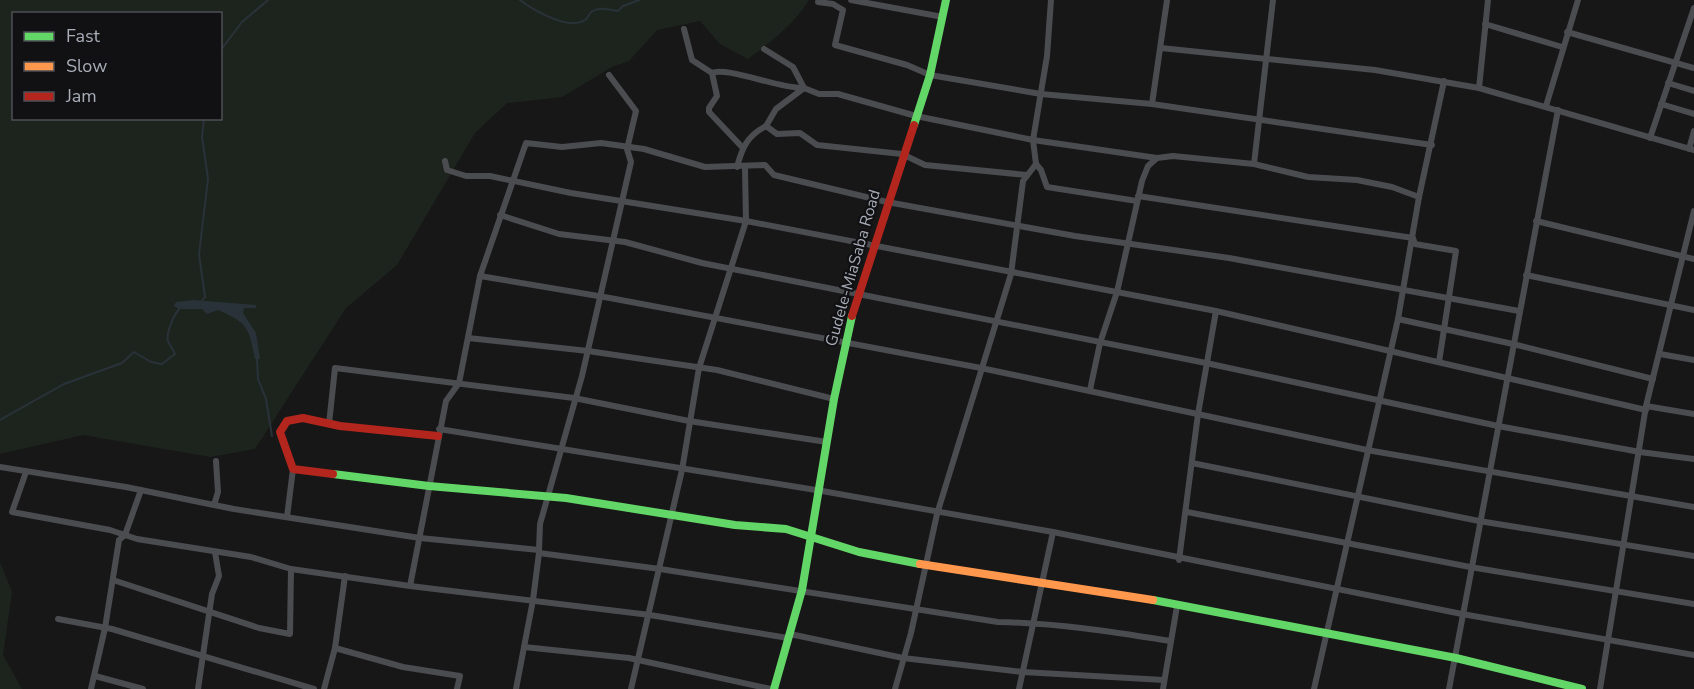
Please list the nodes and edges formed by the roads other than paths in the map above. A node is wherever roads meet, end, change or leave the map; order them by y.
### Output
1 (851, 0) edge
2 (946, 0) edge
3 (1051, 0) edge
4 (1167, 0) edge
5 (1273, 0) edge
6 (1488, 0) edge
7 (1578, 0) edge
8 (819, 2) dead end
9 (1694, 8) edge
10 (943, 17) junction
11 (1692, 20) edge
12 (1485, 24) junction
13 (684, 29) dead end
14 (1567, 32) junction
15 (1562, 47) junction
16 (1161, 48) junction
17 (764, 49) dead end
18 (1267, 59) junction
19 (1675, 62) junction
20 (1694, 68) edge
21 (712, 73) junction
22 (609, 75) dead end
23 (930, 75) junction
24 (1444, 81) junction
25 (1668, 83) junction
26 (804, 88) junction
27 (1479, 88) junction
28 (1694, 91) edge
29 (1041, 94) junction
30 (1152, 104) junction
31 (1661, 104) junction
32 (1546, 106) junction
33 (1558, 110) junction
34 (1694, 114) edge
35 (916, 116) junction
36 (1258, 120) junction
37 (766, 126) junction
38 (1694, 131) edge
39 (1650, 138) junction
40 (1034, 140) junction
41 (1432, 145) junction
42 (742, 147) junction
43 (627, 149) junction
44 (1691, 149) edge
45 (902, 154) junction
46 (1157, 158) junction
47 (445, 161) dead end
48 (1035, 164) junction
49 (1254, 165) junction
50 (737, 167) junction
51 (745, 168) junction
52 (1027, 174) junction
53 (514, 181) junction
54 (1419, 197) junction
55 (1138, 199) junction
56 (622, 201) junction
57 (887, 202) junction
58 (1694, 214) edge
59 (500, 215) junction
60 (746, 221) junction
61 (1536, 221) junction
62 (1019, 225) junction
63 (1413, 238) junction
64 (611, 242) junction
65 (1129, 243) junction
66 (873, 248) junction
67 (1683, 257) junction
68 (1694, 259) edge
69 (730, 267) junction
70 (1011, 274) junction
71 (1526, 275) junction
72 (480, 276) junction
73 (1403, 290) junction
74 (1117, 292) junction
75 (857, 295) junction
76 (599, 296) junction
77 (1448, 298) junction
78 (1672, 307) junction
79 (1694, 310) edge
80 (1216, 311) junction
81 (1519, 311) junction
82 (714, 319) junction
83 (1398, 319) junction
84 (997, 323) junction
85 (1444, 329) junction
86 (468, 338) junction
87 (847, 343) junction
88 (1100, 343) junction
89 (1513, 344) junction
90 (588, 351) junction
91 (1391, 351) junction
92 (1660, 354) junction
93 (1694, 360) edge
94 (1439, 362) junction
95 (1206, 363) junction
96 (699, 368) junction
97 (981, 368) junction
98 (1506, 379) junction
99 (1653, 379) junction
100 (459, 383) junction
101 (1089, 390) junction
102 (574, 398) junction
103 (834, 399) junction
104 (1378, 402) junction
105 (1646, 408) junction
106 (1198, 414) junction
107 (1694, 414) edge
108 (690, 421) junction
109 (329, 424) junction
110 (1498, 426) junction
111 (439, 433) junction
112 (827, 442) junction
113 (562, 450) junction
114 (1367, 450) junction
115 (1640, 452) junction
116 (1694, 459) edge
117 (216, 461) dead end
118 (1192, 463) junction
119 (0, 467) edge
120 (293, 469) junction
121 (682, 470) junction
122 (26, 472) junction
123 (1488, 472) junction
124 (429, 486) junction
125 (141, 490) junction
126 (822, 491) junction
127 (1357, 495) junction
128 (547, 497) junction
129 (1633, 498) junction
130 (214, 505) junction
131 (1694, 507) edge
132 (1186, 512) junction
133 (937, 514) junction
134 (671, 516) junction
135 (287, 517) junction
136 (1479, 521) junction
137 (1053, 532) junction
138 (125, 535) junction
139 (813, 536) junction
140 (420, 538) junction
141 (1347, 542) junction
142 (1625, 543) junction
143 (215, 552) junction
144 (539, 552) junction
145 (1694, 556) edge
146 (1179, 561) dead end
147 (926, 565) junction
148 (1470, 567) junction
149 (660, 568) junction
150 (291, 569) junction
151 (345, 576) junction
152 (112, 580) junction
153 (1042, 581) junction
154 (410, 586) junction
155 (1336, 588) junction
156 (802, 590) junction
157 (1617, 593) junction
158 (533, 600) junction
159 (1694, 604) edge
160 (1177, 606) junction
161 (916, 609) junction
162 (210, 613) junction
163 (1462, 614) junction
164 (650, 615) junction
165 (58, 619) dead end
166 (1033, 623) junction
167 (105, 628) junction
168 (1326, 634) junction
169 (789, 636) junction
170 (1610, 640) junction
171 (1170, 641) junction
172 (524, 647) junction
173 (335, 648) junction
174 (204, 654) junction
175 (1694, 656) edge
176 (1456, 657) junction
177 (903, 658) junction
178 (639, 661) junction
179 (1023, 672) junction
180 (94, 676) junction
181 (1164, 680) junction
182 (91, 689) edge
183 (143, 689) edge
184 (198, 689) edge
185 (314, 689) edge
186 (324, 689) edge
187 (457, 689) edge
188 (516, 689) edge
189 (632, 689) edge
190 (772, 689) edge
191 (895, 689) edge
192 (1019, 689) edge
193 (1163, 689) edge
194 (1314, 689) edge
195 (1449, 689) edge
196 (1582, 689) edge
197 (1600, 689) edge

1 - 10 street
2 - 10 street, Gudele-MiaSaba Road
3 - 29 street
4 - 16 street
5 - 18 street
6 - 12 street
7 - 14 street
8 - 23 street
9 - 11 street
10 - 23 street, Gudele-MiaSaba Road
11 - 19 street
12 - 15 street
12 - 27 street
13 - 21 street
14 - 15 street
14 - 19 street
15 - 32 street
16 - 18 street
16 - 30 street
17 - 26 street
18 - 24 street
18 - 36 street
19 - 20 street
19 - 25 street
21 - 26 street
21 - 42 street
22 - 43 street
23 - 29 street
23 - 35 street, Gudele-MiaSaba Road
24 - 27 street
24 - 41 street
25 - 28 street
25 - 31 street
26 - 35 street
26 - 37 street
27 - 32 street
29 - 30 street
29 - 40 street
30 - 36 street
31 - 34 street
31 - 39 street
32 - 33 street
33 - 39 street
33 - 61 street
35 - 40 street
35 - 45 street, Gudele-MiaSaba Road
36 - 41 street
36 - 49 street
37 - 42 street
37 - 45 street
38 - 44 street
39 - 44 street
40 - 46 street
40 - 48 street
41 - 54 street
42 - 50 street
43 - 50 street
43 - 53 street
43 - 56 street
45 - 52 street
45 - 57 street, Gudele-MiaSaba Road
46 - 49 street
46 - 55 street
47 - 53 street
48 - 52 street
48 - 55 street
49 - 54 street
50 - 51 street
51 - 57 street
51 - 60 street
52 - 62 street
53 - 56 street
53 - 59 street
54 - 63 street
55 - 63 street
55 - 65 street
56 - 60 street
56 - 64 street
57 - 62 street
57 - 66 street, Gudele-MiaSaba Road
58 - 67 street
59 - 64 street
59 - 72 street
60 - 66 street
60 - 69 street
61 - 67 street
61 - 71 street
62 - 65 street
62 - 70 street
63 - 73 street
63 - 77 street
64 - 69 street
64 - 76 street
65 - 73 street
65 - 74 street
66 - 70 street
66 - 75 street, Gudele-MiaSaba Road
67 - 68 street
67 - 78 street
69 - 75 street
69 - 82 street
70 - 74 street
70 - 84 street
71 - 78 street
71 - 81 street
72 - 76 street
72 - 86 street
73 - 77 street
73 - 83 street
74 - 80 street
74 - 88 street
75 - 84 street
75 - 87 street, Gudele-MiaSaba Road
76 - 82 street
76 - 90 street
77 - 81 street
77 - 85 street
78 - 79 street
78 - 92 street
80 - 91 street
80 - 95 street
81 - 89 street
82 - 87 street
82 - 96 street
83 - 85 street
83 - 91 street
84 - 88 street
84 - 97 street
85 - 89 street
85 - 94 street
86 - 90 street
86 - 100 street
87 - 97 street
87 - 103 street, Gudele-MiaSaba Road
88 - 95 street
88 - 101 street
89 - 98 street
89 - 99 street
90 - 96 street
90 - 102 street
91 - 94 street
91 - 104 street
92 - 93 street
92 - 99 street
94 - 98 street
95 - 104 street
95 - 106 street
96 - 103 street
96 - 108 street
97 - 101 street
97 - 133 street
98 - 105 street
98 - 110 street
99 - 105 street
100 - 102 street
100 - 109 street
100 - 111 street
101 - 106 street
102 - 108 street
102 - 113 street
103 - 112 street, Gudele-MiaSaba Road
104 - 110 street
104 - 114 street
105 - 107 street
105 - 115 street
106 - 114 street
106 - 118 street
108 - 112 street
108 - 121 street
109 - 111 street
109 - 120 street
110 - 115 street
110 - 123 street
111 - 113 street
111 - 124 street
112 - 126 street, Gudele-MiaSaba Road
113 - 121 street
113 - 128 street
114 - 123 street
114 - 127 street
115 - 116 street
115 - 129 street
117 - 130 street
118 - 127 street
118 - 132 street
119 - 122 street
120 - 124 street
120 - 135 street
121 - 126 street
121 - 134 street
122 - 125 street
122 - 138 street
123 - 129 street
123 - 136 street
124 - 128 street
124 - 140 street
125 - 130 street
125 - 138 street
126 - 133 street
126 - 139 street, Gudele-MiaSaba Road
127 - 136 street
127 - 141 street
128 - 134 street
128 - 144 street
129 - 131 street
129 - 142 street
130 - 135 street
132 - 141 street
132 - 146 street
133 - 137 street
133 - 147 street
134 - 139 street
134 - 149 street
135 - 140 street
136 - 142 street
136 - 148 street
137 - 153 street
137 - 155 street
138 - 143 street
138 - 152 street
139 - 147 street
139 - 156 street, Gudele-MiaSaba Road
140 - 144 street
140 - 154 street
141 - 148 street
141 - 155 street
142 - 145 street
142 - 157 street
143 - 150 street
143 - 162 street
144 - 149 street
144 - 158 street
147 - 153 street
147 - 161 street
148 - 157 street
148 - 163 street
149 - 156 street
149 - 164 street
150 - 151 street
150 - 162 street
151 - 154 street
151 - 173 street
152 - 162 street
152 - 167 street
153 - 160 street
153 - 166 street
154 - 158 street
155 - 163 street
155 - 168 street
156 - 161 street
156 - 169 street, Gudele-MiaSaba Road
157 - 159 street
157 - 170 street
158 - 164 street
158 - 172 street
160 - 168 street
160 - 171 street
161 - 166 street
161 - 177 street
162 - 174 street
163 - 170 street
163 - 176 street
164 - 169 street
164 - 178 street
165 - 167 street
166 - 171 street
166 - 179 street
167 - 174 street
167 - 180 street
168 - 176 street
168 - 194 street
169 - 177 street
169 - 190 street, Gudele-MiaSaba Road
170 - 175 street
170 - 197 street
171 - 181 street
172 - 178 street
172 - 188 street
173 - 186 street
173 - 187 street
174 - 184 street
174 - 185 street
176 - 195 street
176 - 196 street
177 - 179 street
177 - 191 street
178 - 189 street
178 - 190 street
179 - 181 street
179 - 192 street
180 - 182 street
180 - 183 street
181 - 193 street

